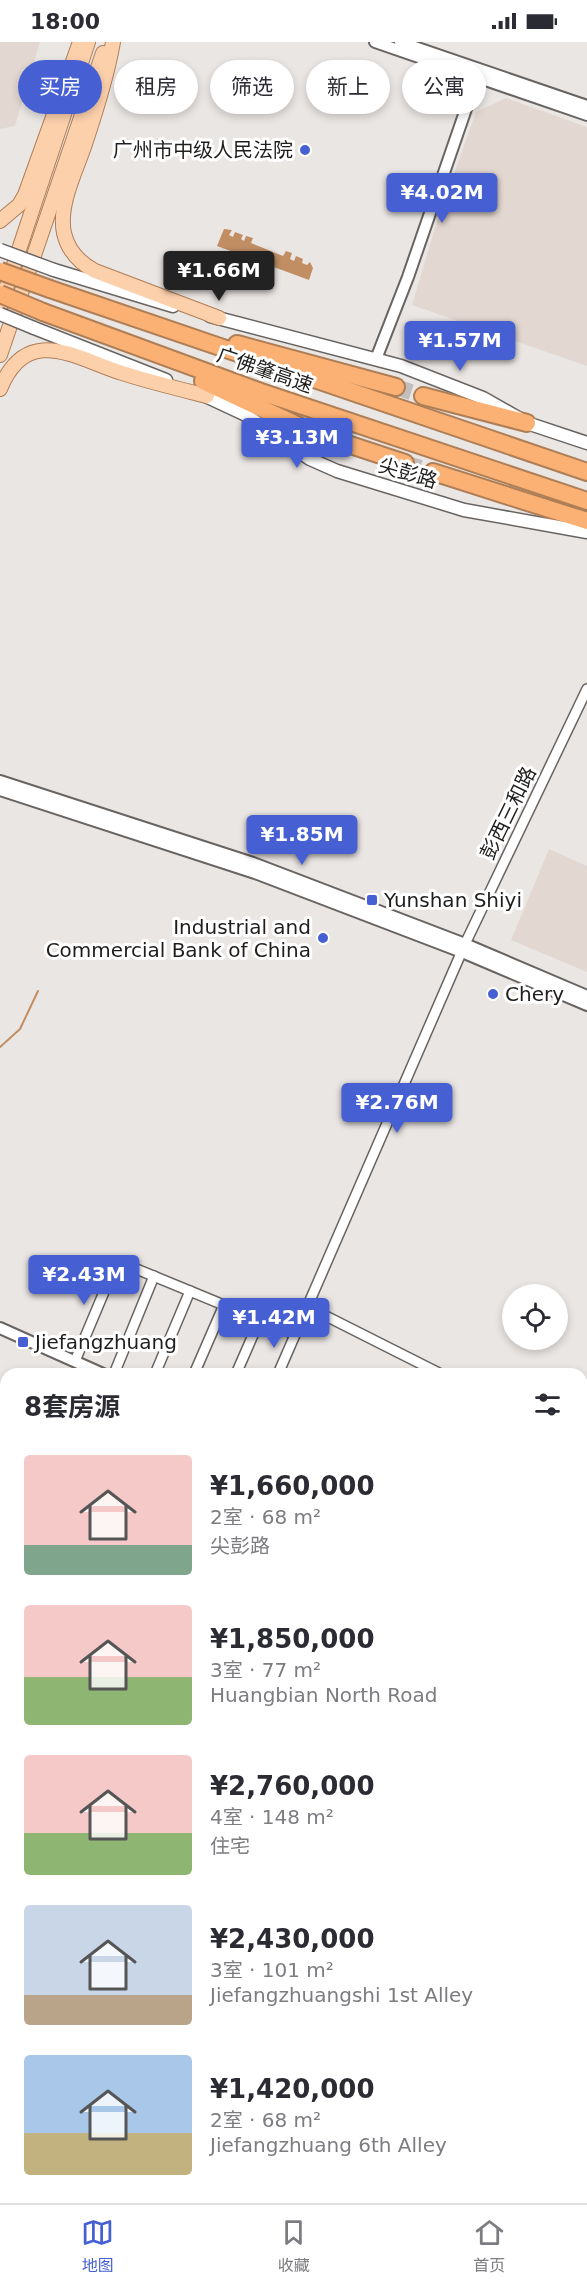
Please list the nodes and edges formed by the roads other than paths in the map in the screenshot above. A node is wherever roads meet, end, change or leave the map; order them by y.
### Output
1 (80, 42) edge
2 (88, 42) edge
3 (107, 42) edge
4 (113, 42) edge
5 (375, 42) edge
6 (400, 42) edge
7 (427, 60) edge
8 (486, 80) edge
9 (587, 106) edge
10 (464, 114) edge
11 (587, 115) edge
12 (0, 221) edge
13 (0, 250) edge
14 (0, 271) edge
15 (0, 294) edge
16 (0, 307) edge
17 (0, 314) edge
18 (219, 318) junction
19 (84, 328) junction
20 (197, 340) junction
21 (0, 354) edge
22 (376, 359) junction
23 (396, 387) tunnel mouth
24 (0, 389) edge
25 (207, 396) junction
26 (423, 396) tunnel mouth
27 (527, 423) junction
28 (587, 443) edge
29 (405, 463) tunnel mouth
30 (434, 472) tunnel mouth
31 (587, 472) edge
32 (587, 501) edge
33 (587, 521) edge
34 (587, 532) edge
35 (587, 689) edge
36 (0, 781) edge
37 (0, 790) edge
38 (464, 948) junction
39 (587, 996) edge
40 (587, 1005) edge
41 (154, 1276) junction
42 (189, 1291) junction
43 (224, 1305) junction
44 (306, 1306) junction
45 (260, 1320) junction
46 (0, 1328) edge
47 (294, 1334) junction
48 (75, 1362) junction
49 (89, 1368) edge
50 (116, 1368) edge
51 (157, 1368) edge
52 (197, 1368) edge
53 (240, 1368) edge
54 (280, 1368) edge
55 (429, 1368) edge

1 - 12 main road
2 - 16 main road
3 - 21 main road
4 - 18 main road
5 - 7 street
6 - 9 street
8 - 11 street
10 - 22 street
13 - 18 main road, bridge
14 - 20 highway, 广佛肇高速, bridge
15 - 19 highway, 广佛肇高速, bridge
17 - 25 main road, 尖彭路, bridge
18 - 22 main road
19 - 29 highway
19 - 32 highway, 广佛肇高速
20 - 23 highway
20 - 31 highway, 广佛肇高速
22 - 27 main road
24 - 25 main road
25 - 34 main road, 尖彭路
26 - 27 highway
27 - 28 main road
30 - 33 highway
35 - 38 street, 彭西三和路
36 - 38 street
37 - 38 street
38 - 39 street
38 - 40 street
38 - 44 street, 彭西三和路
41 - 42 street
41 - 48 street
41 - 50 street
42 - 43 street
42 - 51 street
43 - 45 street
43 - 52 street
44 - 47 street, 彭西三和路
44 - 55 street
45 - 47 street
45 - 53 street
46 - 48 street
47 - 54 street, 彭西三和路
48 - 49 street

